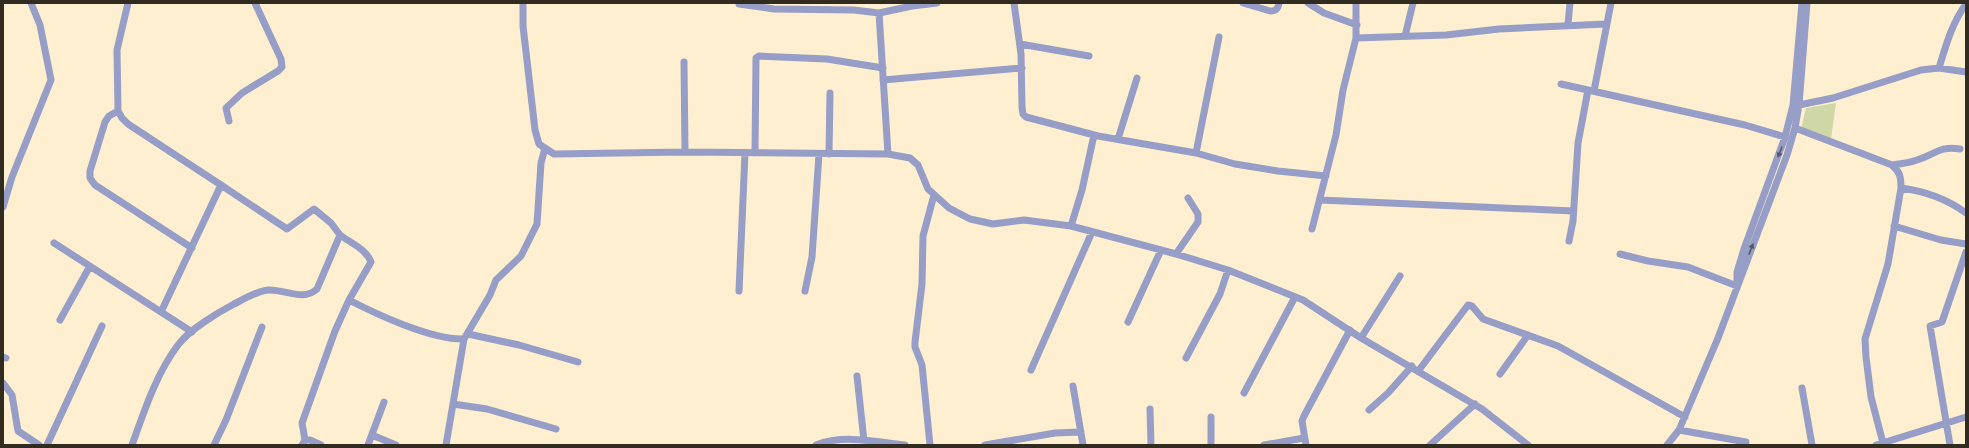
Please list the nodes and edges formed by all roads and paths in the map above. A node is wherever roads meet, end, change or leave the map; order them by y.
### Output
1 (31, 3) edge
2 (128, 3) edge
3 (255, 3) edge
4 (523, 3) edge
5 (937, 3) edge
6 (1014, 3) edge
7 (1243, 3) edge
8 (1279, 3) edge
9 (1308, 3) edge
10 (1356, 3) edge
11 (1413, 3) edge
12 (1570, 3) edge
13 (1611, 3) edge
14 (1802, 3) edge
15 (1807, 3) edge
16 (739, 4) dead end
17 (1966, 4) edge
18 (854, 6) edge
19 (879, 13) junction
20 (1568, 24) junction
21 (1606, 24) junction
22 (1357, 25) junction
23 (1219, 36) dead end
24 (1405, 36) junction
25 (1356, 38) junction
26 (1020, 44) junction
27 (1089, 56) dead end
28 (684, 62) dead end
29 (882, 68) junction
30 (1022, 68) junction
31 (1939, 68) junction
32 (1966, 72) edge
33 (1137, 78) dead end
34 (883, 80) junction
35 (1561, 84) dead end
36 (1591, 90) junction
37 (830, 93) dead end
38 (1799, 105) junction
39 (118, 111) junction
40 (229, 121) dead end
41 (1795, 128) junction
42 (1094, 135) junction
43 (1785, 137) junction
44 (1118, 139) junction
45 (545, 148) junction
46 (1960, 149) dead end
47 (685, 152) junction
48 (745, 153) junction
49 (755, 153) junction
50 (1196, 153) junction
51 (819, 154) junction
52 (829, 154) junction
53 (888, 154) junction
54 (1892, 165) junction
55 (1326, 176) junction
56 (221, 185) junction
57 (1901, 188) junction
58 (934, 195) junction
59 (1188, 198) dead end
60 (1320, 200) junction
61 (3, 207) edge
62 (1573, 211) junction
63 (1966, 213) edge
64 (1071, 226) junction
65 (1894, 226) junction
66 (1312, 229) dead end
67 (1092, 232) junction
68 (340, 235) junction
69 (1569, 241) dead end
70 (54, 244) dead end
71 (1966, 244) edge
72 (192, 248) junction
73 (1161, 250) junction
74 (1966, 252) edge
75 (1176, 254) junction
76 (1620, 254) dead end
77 (90, 266) junction
78 (1228, 270) junction
79 (1400, 276) dead end
80 (1737, 286) junction
81 (739, 291) dead end
82 (805, 291) dead end
83 (1295, 297) junction
84 (349, 300) junction
85 (162, 312) junction
86 (60, 320) dead end
87 (1128, 322) dead end
88 (102, 326) dead end
89 (262, 327) dead end
90 (1350, 330) junction
91 (192, 332) junction
92 (1528, 335) junction
93 (466, 336) junction
94 (1361, 338) junction
95 (1186, 358) dead end
96 (578, 362) dead end
97 (1412, 366) junction
98 (1031, 370) dead end
99 (1419, 370) junction
100 (1500, 374) dead end
101 (857, 376) dead end
102 (3, 383) edge
103 (1073, 386) dead end
104 (1802, 388) dead end
105 (1244, 393) dead end
106 (384, 402) dead end
107 (453, 404) junction
108 (1475, 404) junction
109 (1150, 409) dead end
110 (1369, 410) dead end
111 (1211, 417) dead end
112 (1685, 417) junction
113 (1966, 417) edge
114 (1946, 423) junction
115 (556, 429) dead end
116 (1679, 430) junction
117 (1081, 432) junction
118 (372, 435) junction
119 (864, 441) junction
120 (1305, 442) edge
121 (1746, 442) dead end
122 (303, 443) edge
123 (1878, 444) edge
124 (39, 445) edge
125 (47, 445) edge
126 (132, 445) edge
127 (214, 445) edge
128 (321, 445) edge
129 (368, 445) edge
130 (396, 445) edge
131 (446, 445) edge
132 (816, 445) edge
133 (905, 445) edge
134 (930, 445) edge
135 (985, 445) edge
136 (1083, 445) edge
137 (1151, 445) edge
138 (1211, 445) edge
139 (1264, 445) edge
140 (1430, 445) edge
141 (1528, 445) edge
142 (1667, 445) edge
143 (1812, 445) edge
144 (1950, 445) edge

1 - 61 street
2 - 39 street
3 - 40 street
4 - 45 street
5 - 19 street
6 - 26 street
7 - 8 street
9 - 22 street
10 - 22 street
11 - 24 street
12 - 20 street
13 - 21 street
14 - 43 street
15 - 38 street
16 - 18 street
17 - 31 street
18 - 19 street
19 - 29 street
20 - 21 street
20 - 24 street
21 - 36 street
22 - 25 street
23 - 50 street
24 - 25 street
25 - 55 street
26 - 27 street
26 - 30 street
28 - 47 street
29 - 34 street
29 - 49 street
30 - 34 street
30 - 42 street
31 - 32 street
31 - 38 street
33 - 44 street
34 - 53 street
35 - 36 street
36 - 43 street
36 - 62 street
37 - 52 street
38 - 41 street
39 - 56 street
39 - 72 street
41 - 54 street
80 -> 41 street
42 - 44 street
42 - 64 street
43 -> 80 street
44 - 50 street
45 - 47 street
45 - 93 street
46 - 54 street
47 - 48 street
48 - 49 street
48 - 81 street
49 - 51 street
50 - 55 street
51 - 52 street
51 - 82 street
52 - 53 street
53 - 58 street
54 - 57 street
55 - 60 street
56 - 68 street
56 - 72 street
57 - 63 street
57 - 65 street
58 - 64 street
58 - 134 street
59 - 75 street
60 - 62 street
60 - 66 street
62 - 69 street
64 - 67 street
65 - 71 street
65 - 123 street
67 - 73 street
67 - 98 street
68 - 84 street
68 - 91 street
70 - 77 street
72 - 85 street
73 - 75 street
73 - 87 street
74 - 114 street
75 - 78 street
76 - 80 street
77 - 85 street
77 - 86 street
78 - 83 street
78 - 95 street
79 - 94 street
80 - 112 street
83 - 90 street
83 - 105 street
84 - 93 street
84 - 122 street
85 - 91 street
88 - 125 street
89 - 127 street
90 - 94 street
90 - 120 street
91 - 126 street
92 - 99 street
92 - 100 street
92 - 112 street
93 - 96 street
93 - 107 street
94 - 97 street
97 - 99 street
97 - 110 street
99 - 108 street
101 - 119 street
102 - 124 street
103 - 117 street
104 - 143 street
106 - 118 street
107 - 115 street
107 - 131 street
108 - 140 street
108 - 141 street
109 - 137 street
111 - 138 street
112 - 116 street
113 - 114 street
114 - 123 street
114 - 144 street
116 - 121 street
116 - 142 street
117 - 135 street
117 - 136 street
118 - 129 street
118 - 130 street
119 - 132 street
119 - 133 street
120 - 139 street
122 - 128 street

